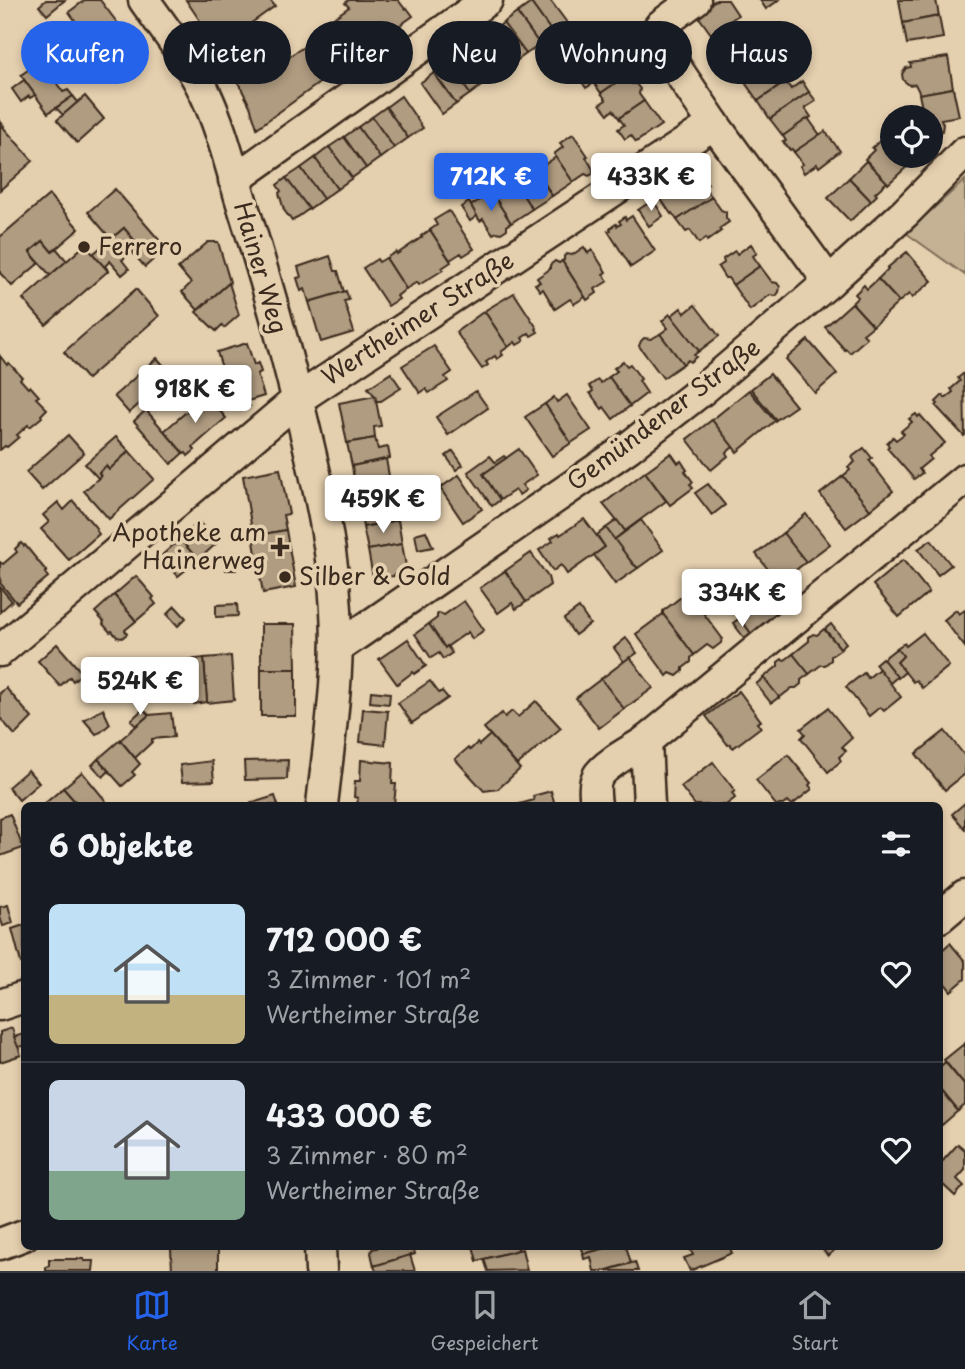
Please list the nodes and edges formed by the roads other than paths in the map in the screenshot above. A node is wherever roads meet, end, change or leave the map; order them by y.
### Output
1 (144, 0) edge
2 (487, 0) edge
3 (695, 0) edge
4 (714, 124) junction
5 (965, 152) edge
6 (234, 180) junction
7 (829, 282) junction
8 (298, 399) junction
9 (965, 479) edge
10 (337, 648) junction
11 (0, 651) edge
12 (646, 741) junction
13 (322, 802) edge
14 (596, 802) edge
15 (649, 802) edge
16 (965, 896) edge
17 (943, 914) edge
18 (21, 998) edge
19 (0, 1005) edge
20 (21, 1236) edge
21 (0, 1244) edge
22 (320, 1250) edge
23 (321, 1271) edge

1 - 6 street, Hainer Weg
2 - 6 street
3 - 4 street
4 - 7 street
4 - 8 street, Wertheimer Straße
5 - 7 street, Gemündener Straße
6 - 8 street, Hainer Weg
7 - 10 street, Gemündener Straße
8 - 10 street, Hainer Weg
8 - 11 street, Wertheimer Straße
9 - 12 street
10 - 13 street, Hainer Weg
12 - 14 street
12 - 15 street
16 - 17 street
18 - 19 street
20 - 21 street
22 - 23 street

